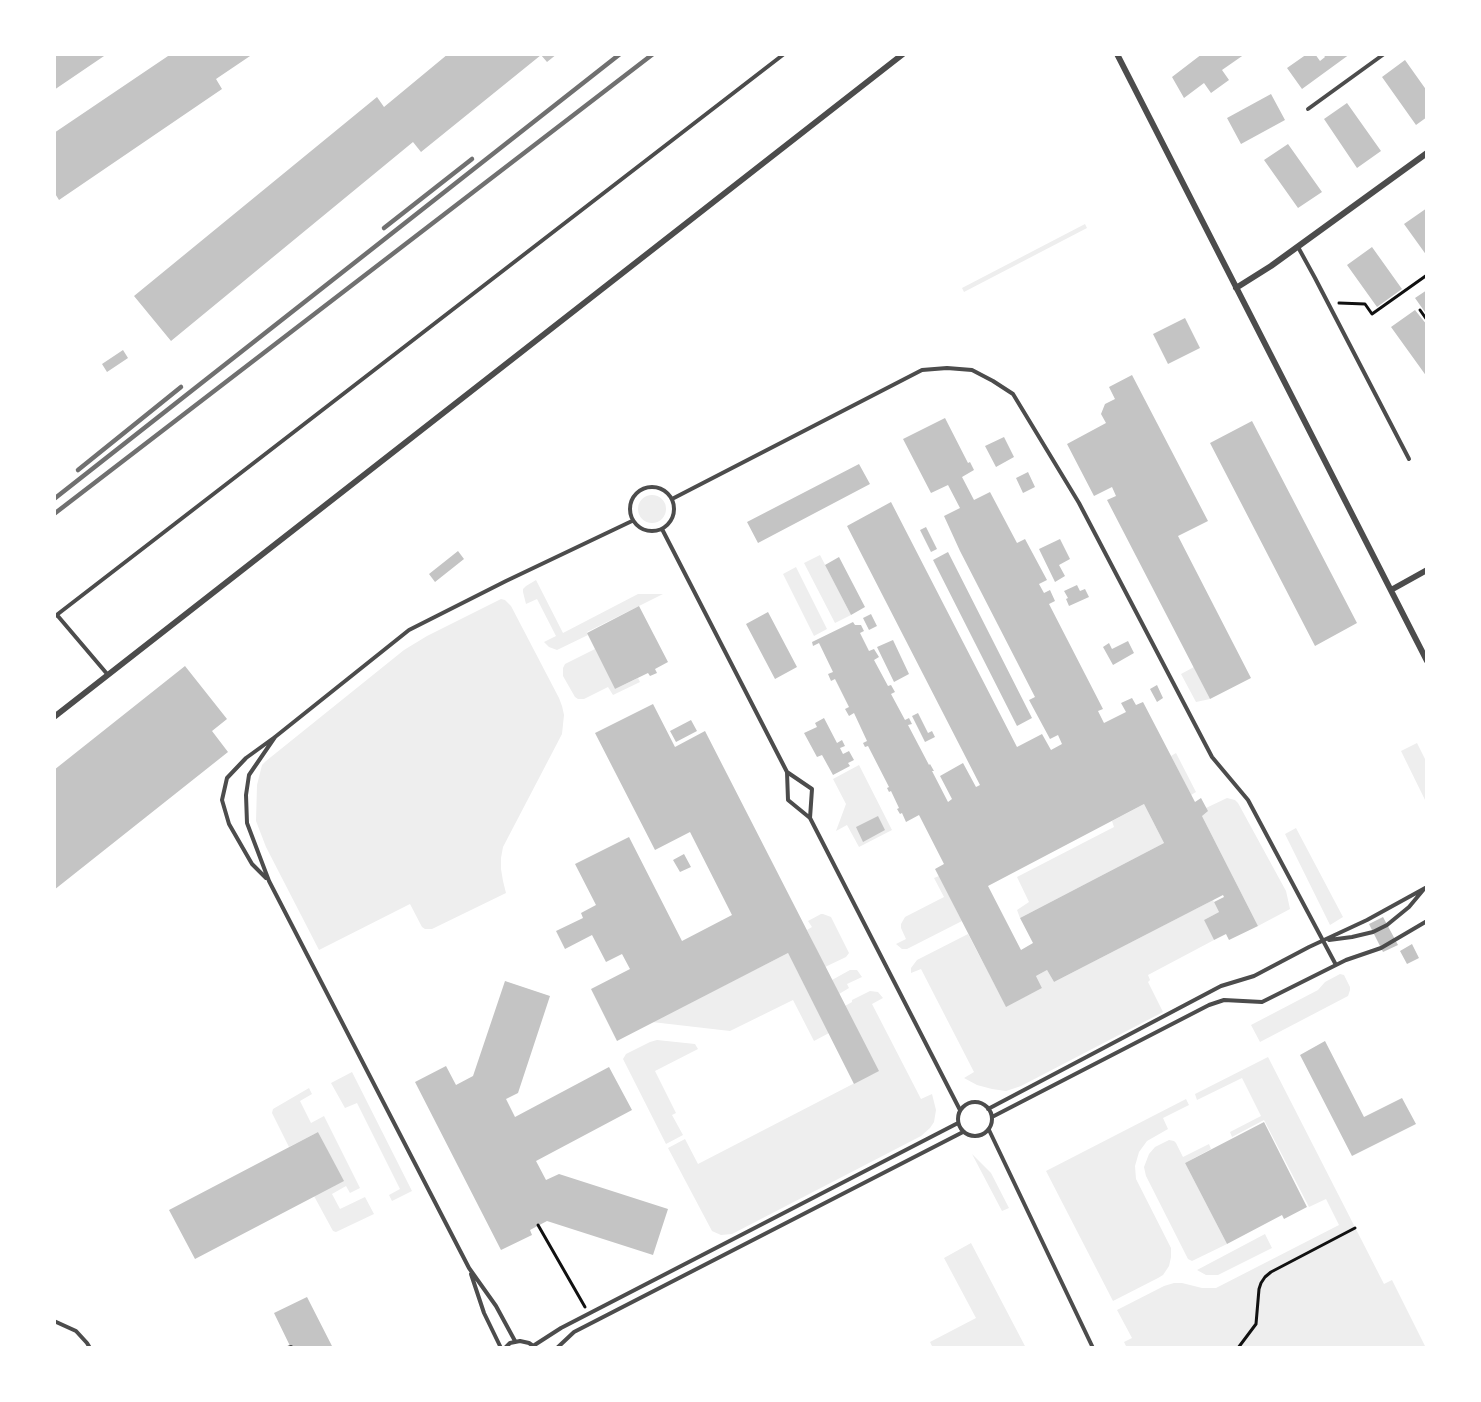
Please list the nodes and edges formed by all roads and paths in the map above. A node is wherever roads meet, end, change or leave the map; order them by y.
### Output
1 (784, 54) edge
2 (902, 54) edge
3 (1117, 54) edge
4 (1384, 54) edge
5 (1308, 109) dead end
6 (1427, 153) edge
7 (1297, 246) junction
8 (1427, 275) edge
9 (1236, 288) junction
10 (1328, 303) junction
11 (1420, 310) dead end
12 (1427, 320) edge
13 (1409, 459) dead end
14 (672, 499) junction
15 (632, 521) junction
16 (662, 529) junction
17 (1427, 570) edge
18 (1391, 590) junction
19 (55, 616) edge
20 (1427, 661) edge
21 (108, 675) junction
22 (54, 717) edge
23 (275, 737) junction
24 (787, 772) junction
25 (810, 818) junction
26 (269, 881) junction
27 (1427, 886) edge
28 (1427, 921) edge
29 (1324, 941) junction
30 (1336, 965) junction
31 (988, 1109) junction
32 (960, 1110) junction
33 (992, 1117) junction
34 (958, 1123) junction
35 (989, 1130) junction
36 (963, 1132) junction
37 (538, 1226) dead end
38 (1355, 1228) dead end
39 (469, 1268) junction
40 (588, 1314) junction
41 (54, 1321) edge
42 (515, 1341) junction
43 (534, 1347) edge
44 (90, 1348) edge
45 (503, 1348) edge
46 (557, 1348) edge
47 (1093, 1348) edge
48 (1238, 1348) edge

1 - 19 lane
2 - 21 street
3 - 9 street
4 - 5 lane
6 - 7 street
7 - 9 street
7 - 10 lane
8 - 10 path
9 - 18 street
10 - 13 lane
11 - 12 path
14 - 15 lane
14 - 16 lane
14 - 29 lane
15 - 16 lane
15 - 23 lane
16 - 24 lane
17 - 18 street
18 - 20 street
19 - 21 lane
21 - 22 street
23 - 26 lane
23 - 26 lane
24 - 25 lane
24 - 25 lane
25 - 32 lane
26 - 39 lane
27 - 29 lane
27 - 29 lane
28 - 30 lane
29 - 30 lane
29 - 31 lane
30 - 33 lane
31 - 32 lane
31 - 33 lane
32 - 34 lane
33 - 35 lane
34 - 36 lane
34 - 40 lane
35 - 36 lane
35 - 47 lane
36 - 46 lane
37 - 40 path
38 - 48 path
39 - 42 lane
39 - 45 lane
40 - 43 lane
41 - 44 lane
42 - 43 lane
42 - 45 lane

